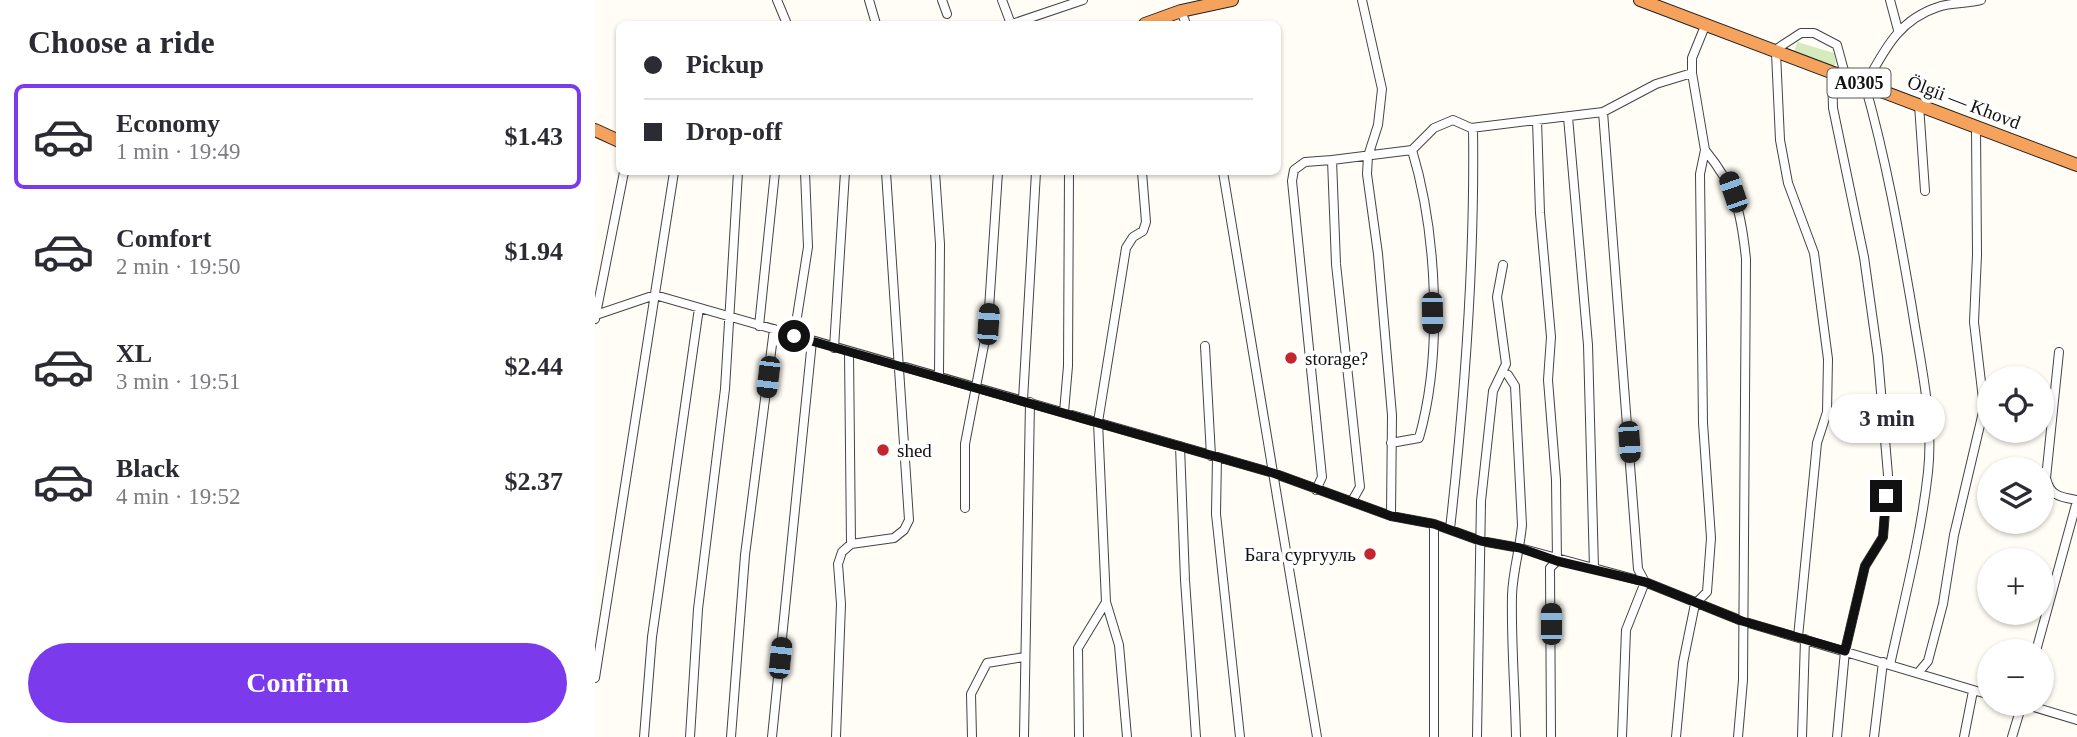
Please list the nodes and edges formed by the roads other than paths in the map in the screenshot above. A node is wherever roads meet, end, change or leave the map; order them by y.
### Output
1 (777, 0) edge
2 (869, 0) edge
3 (942, 0) edge
4 (1002, 0) edge
5 (1083, 0) edge
6 (1232, 0) edge
7 (1362, 0) edge
8 (1640, 0) edge
9 (1890, 0) edge
10 (1981, 0) edge
11 (1181, 11) junction
12 (947, 14) dead end
13 (786, 21) edge
14 (875, 21) edge
15 (1010, 21) edge
16 (1020, 21) edge
17 (1153, 21) edge
18 (1185, 21) edge
19 (1705, 26) junction
20 (1898, 30) junction
21 (1774, 52) junction
22 (1692, 73) junction
23 (1832, 73) junction
24 (1846, 78) junction
25 (1865, 85) junction
26 (1919, 105) junction
27 (1603, 111) junction
28 (1568, 117) junction
29 (1537, 120) junction
30 (1473, 128) junction
31 (1976, 128) junction
32 (595, 130) edge
33 (616, 140) edge
34 (1412, 150) junction
35 (1705, 150) junction
36 (1368, 156) junction
37 (1332, 160) junction
38 (2077, 166) edge
39 (623, 175) edge
40 (674, 175) edge
41 (738, 175) edge
42 (775, 175) edge
43 (805, 175) edge
44 (845, 175) edge
45 (886, 175) edge
46 (935, 175) edge
47 (998, 175) edge
48 (1036, 175) edge
49 (1069, 175) edge
50 (1142, 175) edge
51 (1223, 175) edge
52 (1925, 191) dead end
53 (1503, 265) dead end
54 (655, 295) junction
55 (699, 308) junction
56 (731, 316) junction
57 (595, 317) edge
58 (759, 326) junction
59 (774, 329) junction
60 (794, 336) junction
61 (812, 341) junction
62 (1205, 346) dead end
63 (834, 348) junction
64 (849, 352) junction
65 (2059, 352) dead end
66 (899, 367) junction
67 (1508, 375) dead end
68 (939, 376) junction
69 (975, 386) junction
70 (1026, 401) junction
71 (1064, 412) junction
72 (1098, 422) junction
73 (1391, 443) junction
74 (1180, 446) junction
75 (1214, 457) junction
76 (1273, 473) junction
77 (1315, 490) junction
78 (1352, 501) junction
79 (2077, 501) edge
80 (965, 508) dead end
81 (1391, 516) junction
82 (1434, 524) junction
83 (1450, 529) junction
84 (1481, 541) junction
85 (851, 544) junction
86 (1520, 548) junction
87 (1557, 561) junction
88 (1594, 568) junction
89 (1645, 582) junction
90 (1106, 602) junction
91 (1695, 604) junction
92 (1742, 621) junction
93 (1801, 638) junction
94 (2039, 639) edge
95 (1845, 651) junction
96 (1024, 657) junction
97 (1886, 663) junction
98 (1918, 673) junction
99 (595, 678) edge
100 (1973, 691) junction
101 (1977, 692) edge
102 (2054, 713) edge
103 (2019, 716) edge
104 (2077, 720) edge
105 (644, 737) edge
106 (690, 737) edge
107 (731, 737) edge
108 (772, 737) edge
109 (836, 737) edge
110 (972, 737) edge
111 (1024, 737) edge
112 (1079, 737) edge
113 (1127, 737) edge
114 (1196, 737) edge
115 (1240, 737) edge
116 (1317, 737) edge
117 (1434, 737) edge
118 (1477, 737) edge
119 (1516, 737) edge
120 (1551, 737) edge
121 (1622, 737) edge
122 (1676, 737) edge
123 (1738, 737) edge
124 (1802, 737) edge
125 (1837, 737) edge
126 (1874, 737) edge
127 (1964, 737) edge
128 (2012, 737) edge

1 - 13 street
2 - 14 street
3 - 12 street
4 - 15 street
5 - 16 street
6 - 11 highway
7 - 36 street
8 - 19 highway, Ölgii — Khovd / A0305
9 - 20 street
10 - 20 street
11 - 17 highway
11 - 18 street
19 - 21 highway, Ölgii — Khovd / A0305
19 - 22 street
20 - 25 street
21 - 23 highway, Ölgii — Khovd / A0305
21 - 24 street
21 - 93 street
22 - 27 street
22 - 35 street
23 - 24 highway, Ölgii — Khovd / A0305
23 - 95 street
24 - 25 highway, Ölgii — Khovd / A0305
25 - 26 highway, Ölgii — Khovd / A0305
25 - 97 street
26 - 31 highway, Ölgii — Khovd / A0305
26 - 52 street
27 - 28 street
27 - 89 street
28 - 29 street
28 - 88 street
29 - 30 street
29 - 87 street
30 - 34 street
30 - 83 street
31 - 38 highway, Ölgii — Khovd / A0305
31 - 98 street
32 - 33 highway
34 - 36 street
34 - 73 street
35 - 91 street
35 - 92 street
36 - 37 street
36 - 73 street
37 - 77 street
37 - 78 street
39 - 57 street
40 - 54 street
41 - 56 street
42 - 58 street
43 - 60 street
44 - 63 street
45 - 66 street
46 - 68 street
47 - 69 street
48 - 70 street
49 - 71 street
50 - 72 street
51 - 76 street
53 - 84 street
54 - 55 street
54 - 57 street
54 - 99 street
55 - 56 street
55 - 105 street
56 - 58 street
56 - 106 street
58 - 59 street
59 - 60 street
59 - 107 street
60 - 61 street
61 - 63 street
61 - 108 street
62 - 75 street
63 - 64 street
64 - 66 street
64 - 85 street
65 - 79 street
66 - 68 street
66 - 85 street
67 - 86 street
68 - 69 street
69 - 70 street
69 - 80 street
70 - 71 street
70 - 96 street
71 - 72 street
72 - 74 street
72 - 90 street
73 - 81 street
74 - 75 street
74 - 114 street
75 - 76 street
75 - 115 street
76 - 77 street
76 - 116 street
77 - 78 street
78 - 81 street
79 - 94 street
81 - 82 street
82 - 83 street
82 - 117 street
83 - 84 street
84 - 86 street
84 - 118 street
85 - 109 street
86 - 87 street
86 - 119 street
87 - 88 street
87 - 120 street
88 - 89 street
89 - 91 street
89 - 121 street
90 - 112 street
90 - 113 street
91 - 92 street
91 - 122 street
92 - 93 street
92 - 123 street
93 - 95 street
93 - 124 street
95 - 97 street
95 - 125 street
96 - 110 street
96 - 111 street
97 - 98 street
97 - 126 street
98 - 100 street
100 - 101 street
100 - 127 street
102 - 104 street
103 - 128 street

